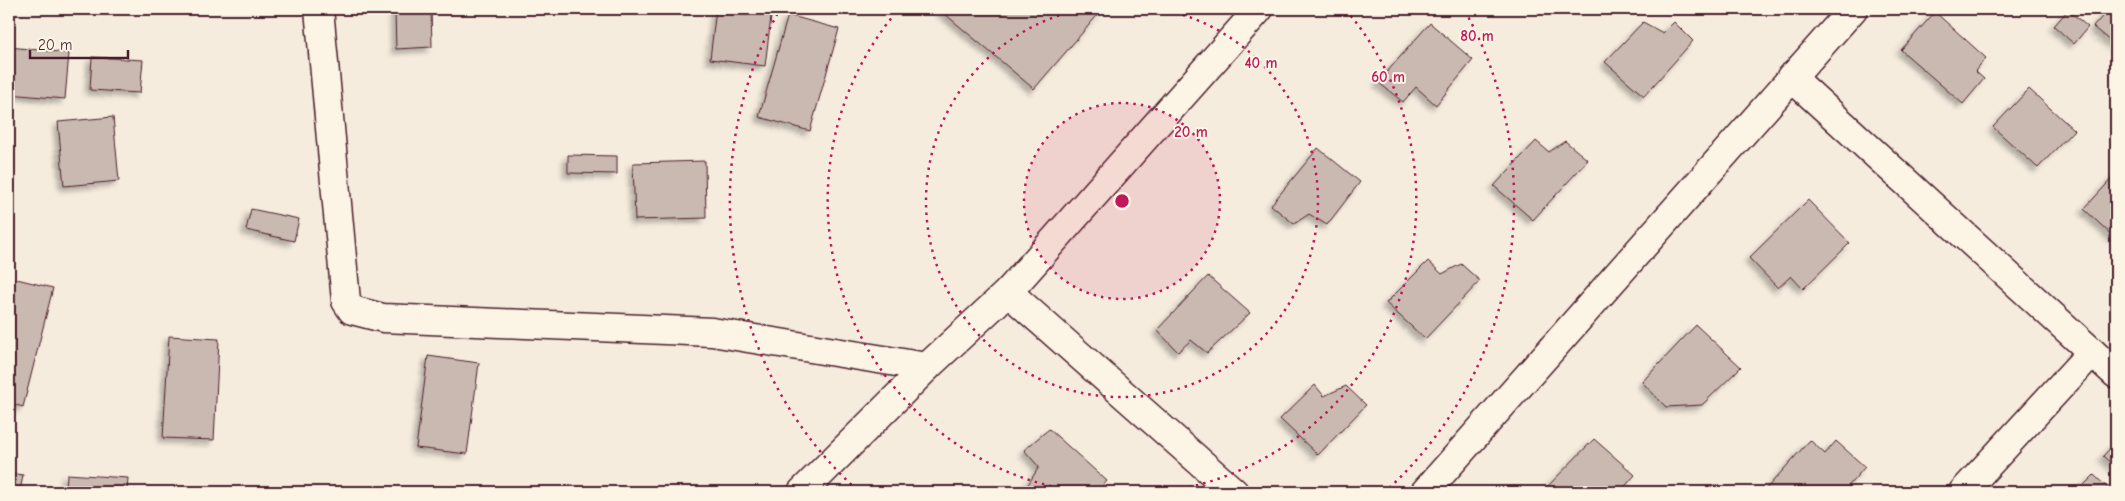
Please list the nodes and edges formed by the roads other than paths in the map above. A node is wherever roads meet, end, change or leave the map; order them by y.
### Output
1 (319, 9) edge
2 (1259, 9) edge
3 (1854, 9) edge
4 (1791, 77) junction
5 (1008, 292) junction
6 (2092, 352) junction
7 (927, 367) junction
8 (2116, 374) edge
9 (802, 492) edge
10 (1234, 492) edge
11 (1425, 492) edge
12 (1962, 492) edge

1 - 7 street
2 - 5 street
3 - 4 street
4 - 6 street
4 - 11 street
5 - 7 street
5 - 10 street
6 - 8 street
6 - 12 street
7 - 9 street

